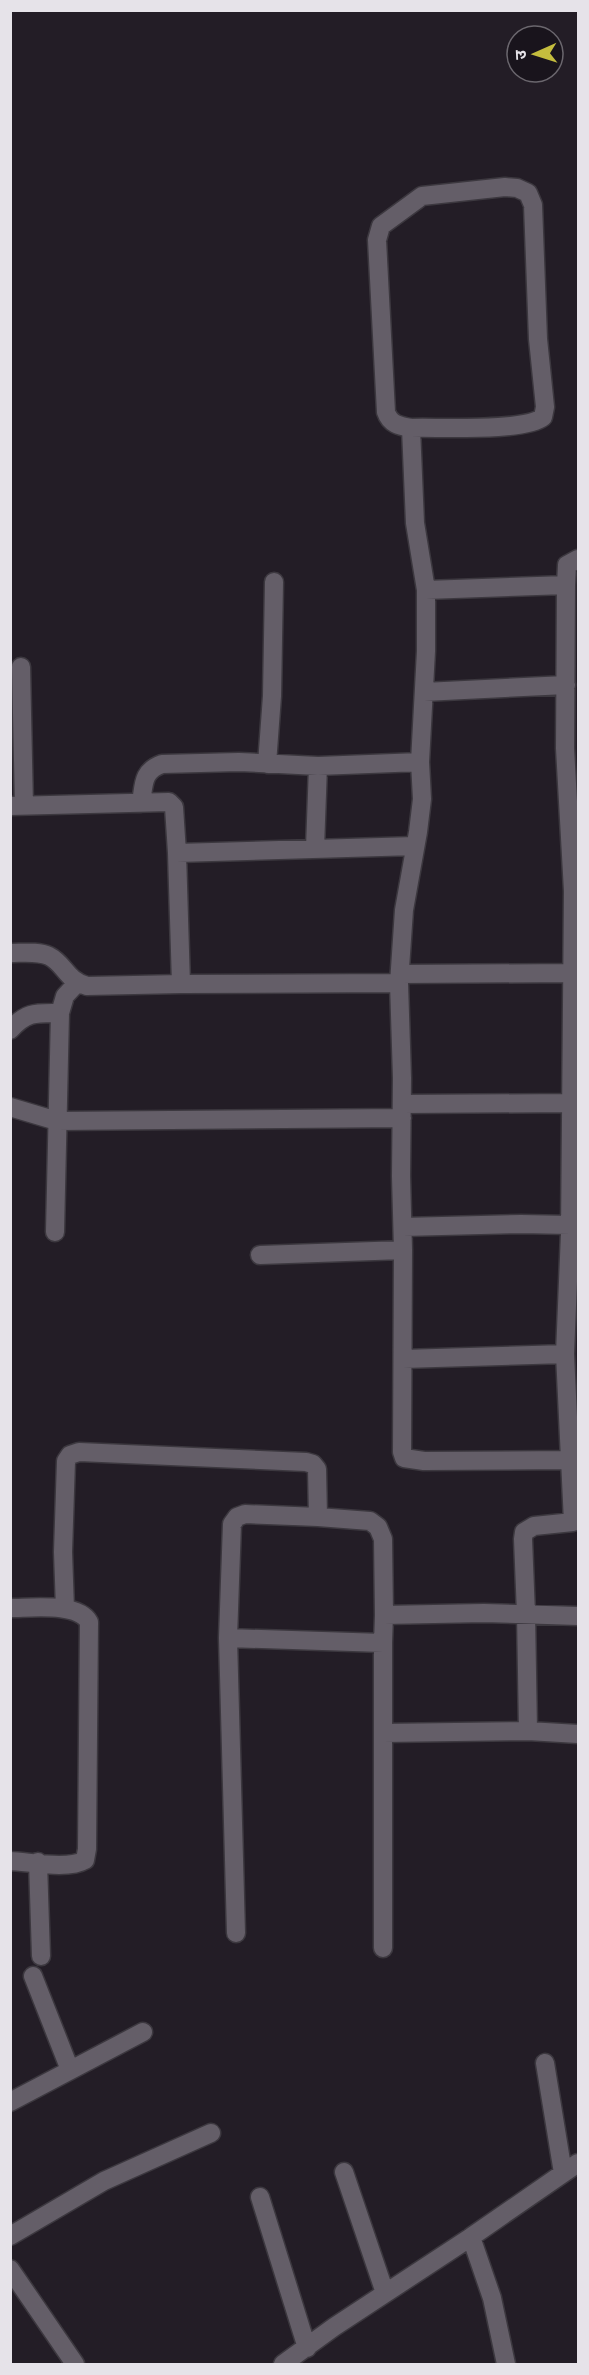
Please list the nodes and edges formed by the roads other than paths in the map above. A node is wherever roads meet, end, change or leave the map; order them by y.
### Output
1 (411, 428) junction
2 (579, 559) edge
3 (274, 582) dead end
4 (566, 585) junction
5 (426, 590) junction
6 (21, 667) dead end
7 (566, 685) junction
8 (424, 692) junction
9 (420, 762) junction
10 (267, 764) junction
11 (318, 766) junction
12 (141, 803) junction
13 (17, 806) edge
14 (415, 846) junction
15 (315, 848) junction
16 (177, 853) junction
17 (575, 864) edge
18 (10, 953) edge
19 (573, 973) junction
20 (400, 978) junction
21 (77, 983) junction
22 (181, 984) junction
23 (60, 1013) junction
24 (10, 1030) edge
25 (576, 1054) edge
26 (572, 1103) junction
27 (10, 1107) edge
28 (402, 1111) junction
29 (57, 1121) junction
30 (570, 1225) junction
31 (403, 1227) junction
32 (55, 1232) dead end
33 (404, 1250) junction
34 (260, 1255) dead end
35 (570, 1346) edge
36 (403, 1359) junction
37 (573, 1466) edge
38 (318, 1517) junction
39 (576, 1522) edge
40 (10, 1608) edge
41 (65, 1609) junction
42 (526, 1614) junction
43 (384, 1615) junction
44 (579, 1616) edge
45 (228, 1638) junction
46 (383, 1643) junction
47 (528, 1731) junction
48 (383, 1733) junction
49 (579, 1734) edge
50 (10, 1861) edge
51 (38, 1862) junction
52 (236, 1933) dead end
53 (383, 1948) dead end
54 (41, 1956) dead end
55 (33, 1976) dead end
56 (143, 2032) dead end
57 (545, 2062) dead end
58 (70, 2070) junction
59 (10, 2102) edge
60 (211, 2133) dead end
61 (579, 2163) edge
62 (344, 2172) dead end
63 (563, 2173) junction
64 (260, 2197) dead end
65 (10, 2236) edge
66 (471, 2237) junction
67 (10, 2269) edge
68 (386, 2293) junction
69 (307, 2348) junction
70 (72, 2363) edge
71 (283, 2364) edge
72 (506, 2364) edge

1 - 1 street
1 - 5 street
2 - 4 street
3 - 10 street
4 - 5 street
4 - 7 street
5 - 8 street
6 - 13 street
7 - 8 street
7 - 17 street
8 - 9 street
9 - 11 street
9 - 14 street
10 - 11 street
10 - 12 street
11 - 15 street
12 - 13 street
12 - 16 street
14 - 15 street
14 - 20 street
15 - 16 street
16 - 22 street
17 - 19 street
18 - 21 street
19 - 20 street
19 - 25 street
20 - 22 street
20 - 28 street
21 - 22 street
21 - 23 street
23 - 24 street
23 - 29 street
25 - 26 street
26 - 28 street
26 - 30 street
27 - 29 street
28 - 29 street
28 - 31 street
29 - 32 street
30 - 31 street
30 - 35 street
31 - 33 street
33 - 34 street
33 - 36 street
35 - 36 street
35 - 37 street
36 - 37 street
37 - 39 street
38 - 41 street
38 - 43 street
38 - 45 street
39 - 42 street
40 - 41 street
41 - 51 street
42 - 43 street
42 - 44 street
42 - 47 street
43 - 46 street
45 - 46 street
45 - 52 street
46 - 48 street
47 - 48 street
47 - 49 street
48 - 53 street
50 - 51 street
51 - 54 street
55 - 58 street
56 - 58 street
57 - 63 street
58 - 59 street
60 - 65 street
61 - 63 street
62 - 68 street
63 - 66 street
64 - 69 street
66 - 68 street
66 - 72 street
67 - 70 street
68 - 69 street
69 - 71 street

